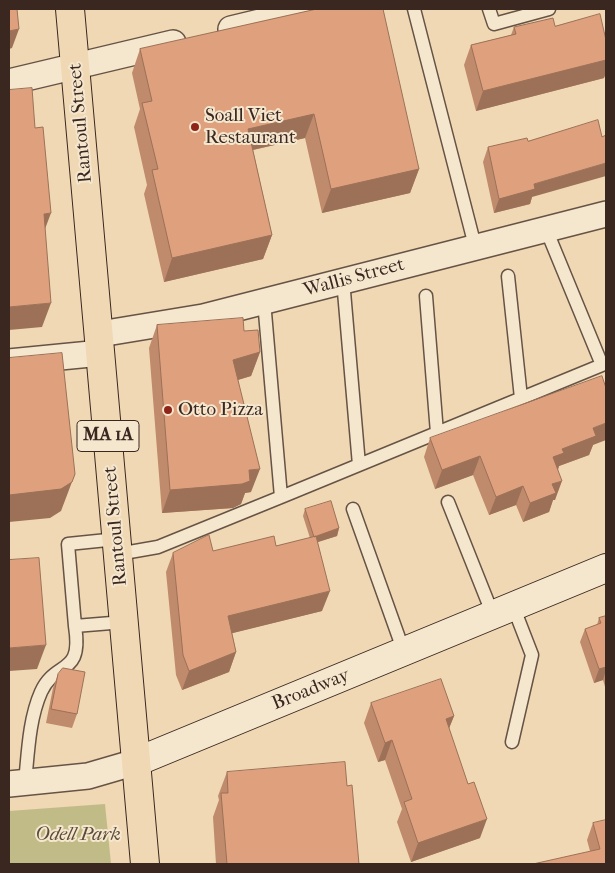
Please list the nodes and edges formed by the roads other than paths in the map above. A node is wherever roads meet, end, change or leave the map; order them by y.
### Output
1 (70, 9) edge
2 (314, 9) edge
3 (414, 9) edge
4 (489, 9) edge
5 (549, 9) edge
6 (75, 67) junction
7 (9, 82) edge
8 (606, 214) edge
9 (546, 229) junction
10 (475, 246) junction
11 (508, 276) dead end
12 (343, 280) junction
13 (426, 296) dead end
14 (264, 301) junction
15 (100, 343) junction
16 (9, 362) edge
17 (521, 398) junction
18 (437, 433) junction
19 (359, 465) junction
20 (281, 497) junction
21 (448, 502) dead end
22 (353, 509) dead end
23 (117, 546) junction
24 (606, 568) edge
25 (503, 611) junction
26 (124, 622) junction
27 (75, 626) junction
28 (404, 652) junction
29 (512, 742) dead end
30 (136, 762) junction
31 (17, 784) edge
32 (146, 864) edge

1 - 6 highway, Rantoul Street / MA 1A
2 - 6 street
3 - 10 lane
4 - 5 lane
6 - 7 street
6 - 15 highway, Rantoul Street / MA 1A
8 - 9 street, Wallis Street
9 - 10 street, Wallis Street
9 - 17 lane
10 - 12 street, Wallis Street
11 - 17 lane
12 - 14 street, Wallis Street
12 - 19 lane
13 - 18 lane
14 - 15 street, Wallis Street
14 - 20 lane
15 - 16 street, Wallis Street
15 - 23 highway, Rantoul Street / MA 1A
17 - 18 lane
18 - 19 lane
19 - 20 lane
20 - 23 lane
21 - 25 lane
22 - 28 lane
23 - 26 highway, Rantoul Street / MA 1A
23 - 27 lane
24 - 25 street, Broadway
25 - 28 street, Broadway
25 - 29 lane
26 - 27 lane
26 - 30 highway, Rantoul Street / MA 1A
27 - 31 lane
28 - 30 street, Broadway
30 - 31 street, Broadway
30 - 32 highway, Rantoul Street / MA 1A

